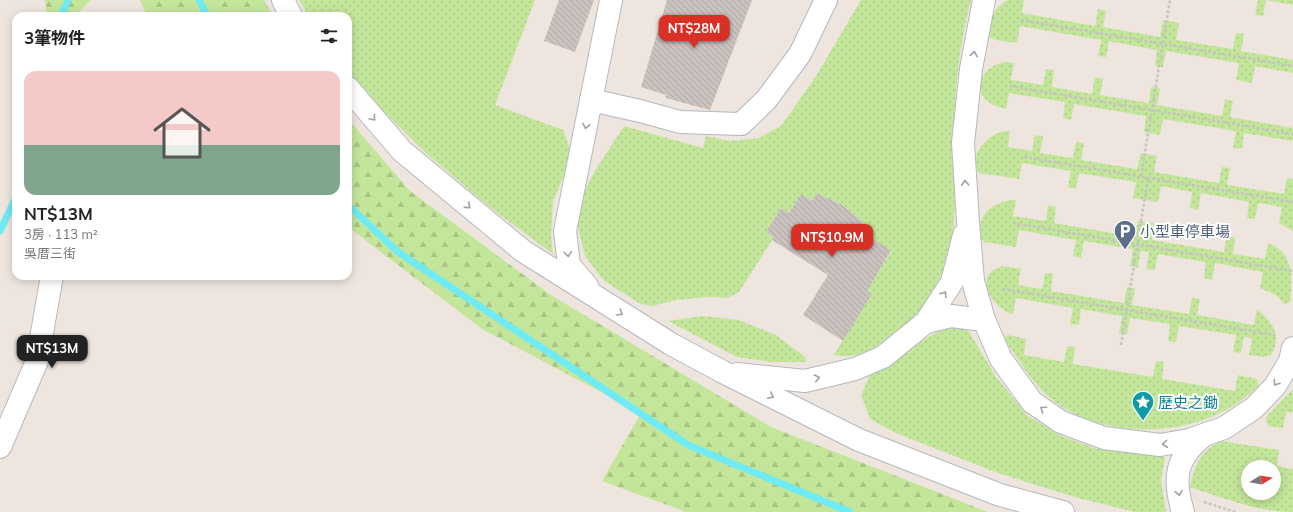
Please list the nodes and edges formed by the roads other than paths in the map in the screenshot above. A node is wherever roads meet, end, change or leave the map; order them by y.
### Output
1 (283, 0) edge
2 (611, 0) edge
3 (826, 0) edge
4 (984, 0) edge
5 (289, 12) edge
6 (352, 93) edge
7 (591, 100) junction
8 (968, 222) junction
9 (51, 280) edge
10 (600, 300) junction
11 (984, 320) junction
12 (926, 322) junction
13 (1287, 343) edge
14 (723, 372) junction
15 (1203, 436) junction
16 (0, 447) edge
17 (1181, 503) edge
18 (1063, 512) edge

1 - 5 street
2 - 7 street
3 - 7 street
8 -> 4 street
6 -> 10 street
7 -> 10 street
8 - 11 street
12 -> 8 street
9 - 16 street
10 -> 14 street
11 - 12 street
15 -> 11 street
14 -> 12 street
13 -> 15 street
14 -> 18 street
15 -> 17 street

